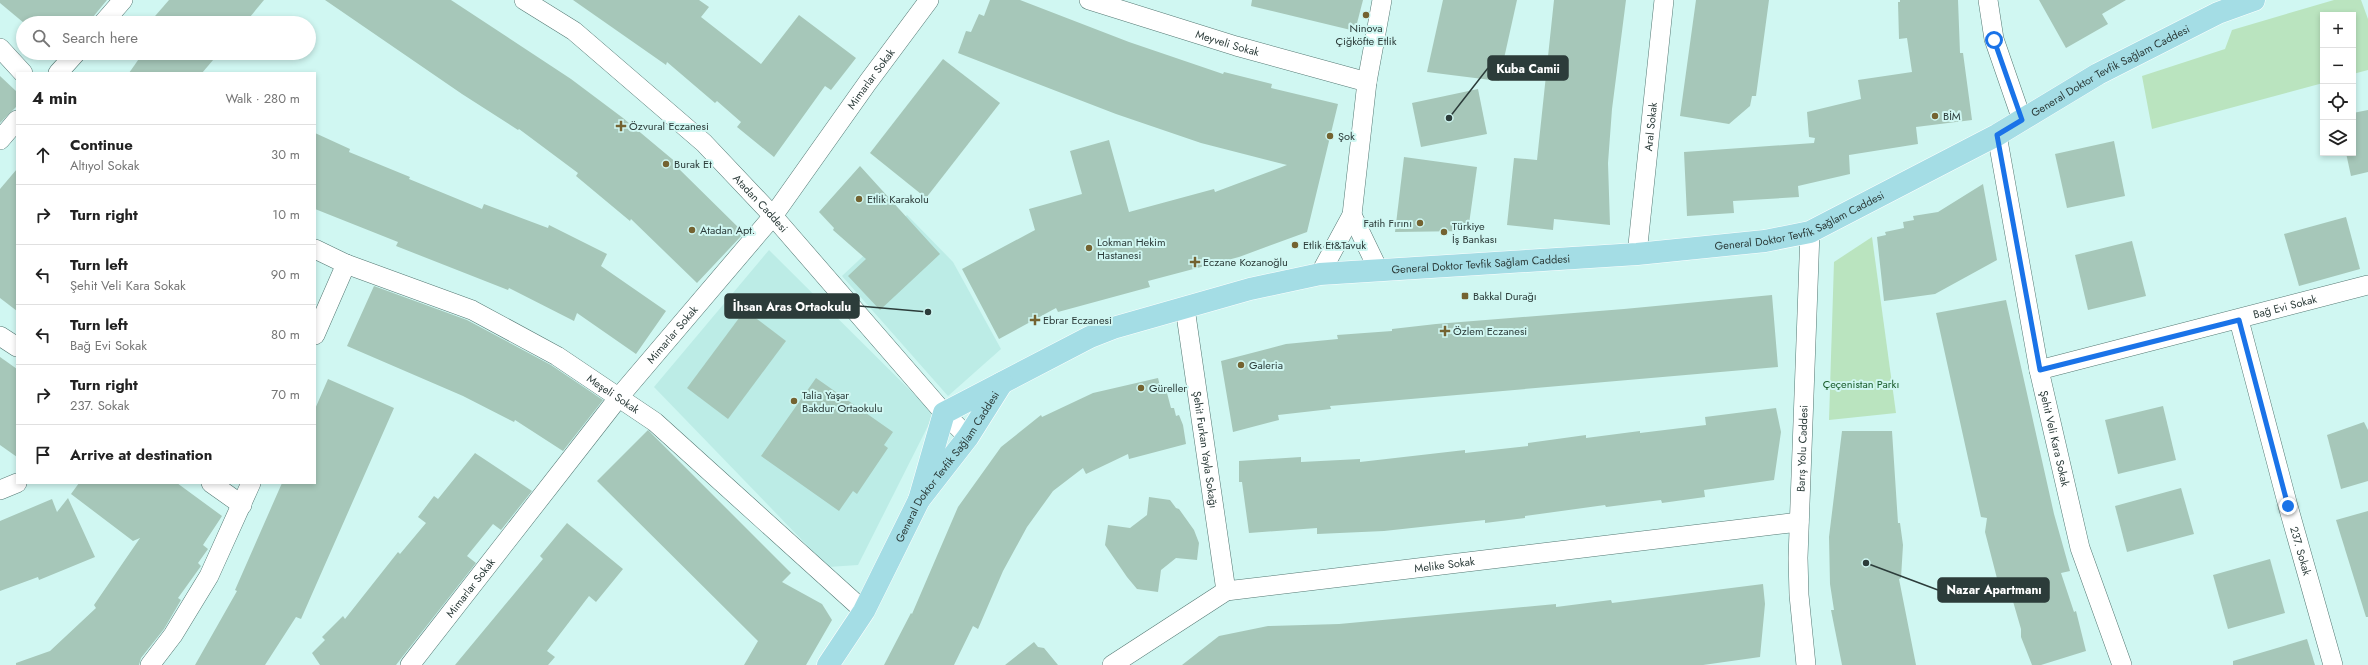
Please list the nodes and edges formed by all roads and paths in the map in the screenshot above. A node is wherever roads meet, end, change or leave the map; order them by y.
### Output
1 (123, 0) edge
2 (524, 0) edge
3 (929, 0) edge
4 (1089, 0) edge
5 (1382, 0) edge
6 (1664, 0) edge
7 (1988, 0) edge
8 (2254, 0) edge
9 (109, 16) edge
10 (0, 48) edge
11 (70, 60) edge
12 (22, 72) edge
13 (59, 72) edge
14 (1367, 82) junction
15 (2022, 120) junction
16 (16, 121) edge
17 (1997, 135) junction
18 (0, 140) edge
19 (1352, 215) junction
20 (773, 216) junction
21 (1810, 232) junction
22 (316, 249) edge
23 (1637, 254) junction
24 (346, 264) junction
25 (1378, 269) junction
26 (1320, 274) junction
27 (2368, 285) edge
28 (1185, 308) junction
29 (2239, 320) junction
30 (316, 333) edge
31 (0, 336) edge
32 (16, 346) edge
33 (2040, 370) junction
34 (1002, 382) junction
35 (619, 397) junction
36 (944, 413) junction
37 (968, 437) junction
38 (16, 483) edge
39 (212, 484) edge
40 (251, 484) edge
41 (0, 490) edge
42 (919, 500) junction
43 (242, 505) junction
44 (1799, 522) junction
45 (1226, 591) junction
46 (864, 611) junction
47 (150, 665) edge
48 (410, 665) edge
49 (828, 665) edge
50 (1112, 665) edge
51 (1806, 665) edge
52 (2122, 665) edge
53 (2333, 665) edge

1 - 9 street
2 - 20 street, Atadan Caddesi
3 - 20 street, Mimarlar Sokak
4 - 14 street, Meyveli Sokak
5 - 14 street
6 - 23 street, Aral Sokak
7 - 15 street
8 - 15 main road, General Doktor Tevfik Sağlam Caddesi
10 - 12 street
11 - 13 street
14 - 19 street
15 - 17 main road, General Doktor Tevfik Sağlam Caddesi
16 - 18 street
17 - 21 main road, General Doktor Tevfik Sağlam Caddesi
17 - 33 street, Şehit Veli Kara Sokak
19 - 25 street
19 - 26 street
20 - 35 street, Mimarlar Sokak
20 - 36 street, Atadan Caddesi
21 - 23 main road, General Doktor Tevfik Sağlam Caddesi
21 - 44 street, Barış Yolu Caddesi
22 - 24 street, Meşeli Sokak
23 - 25 main road, General Doktor Tevfik Sağlam Caddesi
24 - 30 street
24 - 35 street, Meşeli Sokak
25 - 26 main road, General Doktor Tevfik Sağlam Caddesi
26 - 28 main road, General Doktor Tevfik Sağlam Caddesi
27 - 29 street, Bağ Evi Sokak
28 - 34 main road, General Doktor Tevfik Sağlam Caddesi
28 - 45 street, Şehit Furkan Yayla Sokağı
29 - 33 street, Bağ Evi Sokak
29 - 53 street, 237. Sokak
31 - 32 street
33 - 52 street, Şehit Veli Kara Sokak
34 - 36 main road
34 - 37 main road, General Doktor Tevfik Sağlam Caddesi
35 - 46 street, Meşeli Sokak
35 - 48 street, Mimarlar Sokak
36 - 37 street, Atadan Caddesi
36 - 42 main road
37 - 42 main road, General Doktor Tevfik Sağlam Caddesi
38 - 41 street
39 - 43 street
40 - 43 street
42 - 46 main road, General Doktor Tevfik Sağlam Caddesi
43 - 47 street
44 - 45 street, Melike Sokak
44 - 51 street, Barış Yolu Caddesi
45 - 50 street, Melike Sokak
46 - 49 main road, General Doktor Tevfik Sağlam Caddesi

